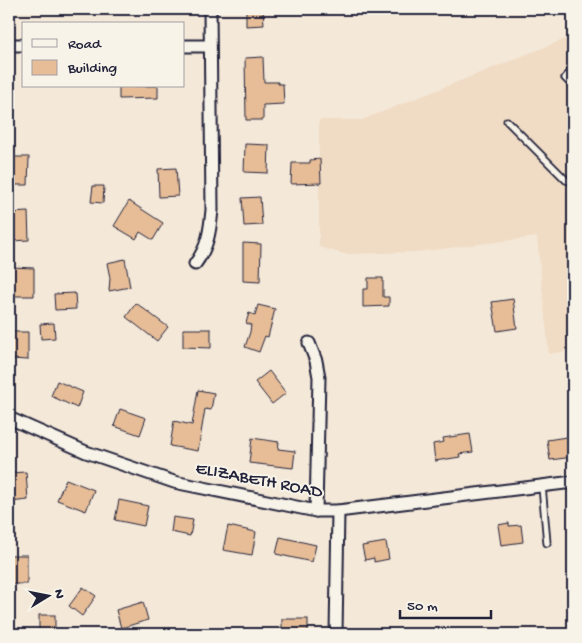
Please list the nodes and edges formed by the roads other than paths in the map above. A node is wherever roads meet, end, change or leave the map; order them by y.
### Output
1 (210, 9) edge
2 (9, 45) edge
3 (22, 45) edge
4 (185, 46) edge
5 (209, 46) junction
6 (573, 69) edge
7 (573, 86) edge
8 (508, 121) dead end
9 (573, 182) edge
10 (195, 264) dead end
11 (309, 343) dead end
12 (9, 418) edge
13 (573, 482) edge
14 (542, 486) junction
15 (316, 511) junction
16 (338, 511) junction
17 (547, 543) dead end
18 (336, 634) edge

1 - 5 street
2 - 3 street
4 - 5 street
5 - 10 street
6 - 7 lane
8 - 9 lane
11 - 15 street
12 - 15 street, ELIZABETH ROAD
13 - 14 street, ELIZABETH ROAD
14 - 16 street, ELIZABETH ROAD
14 - 17 lane
15 - 16 street, ELIZABETH ROAD
16 - 18 street

